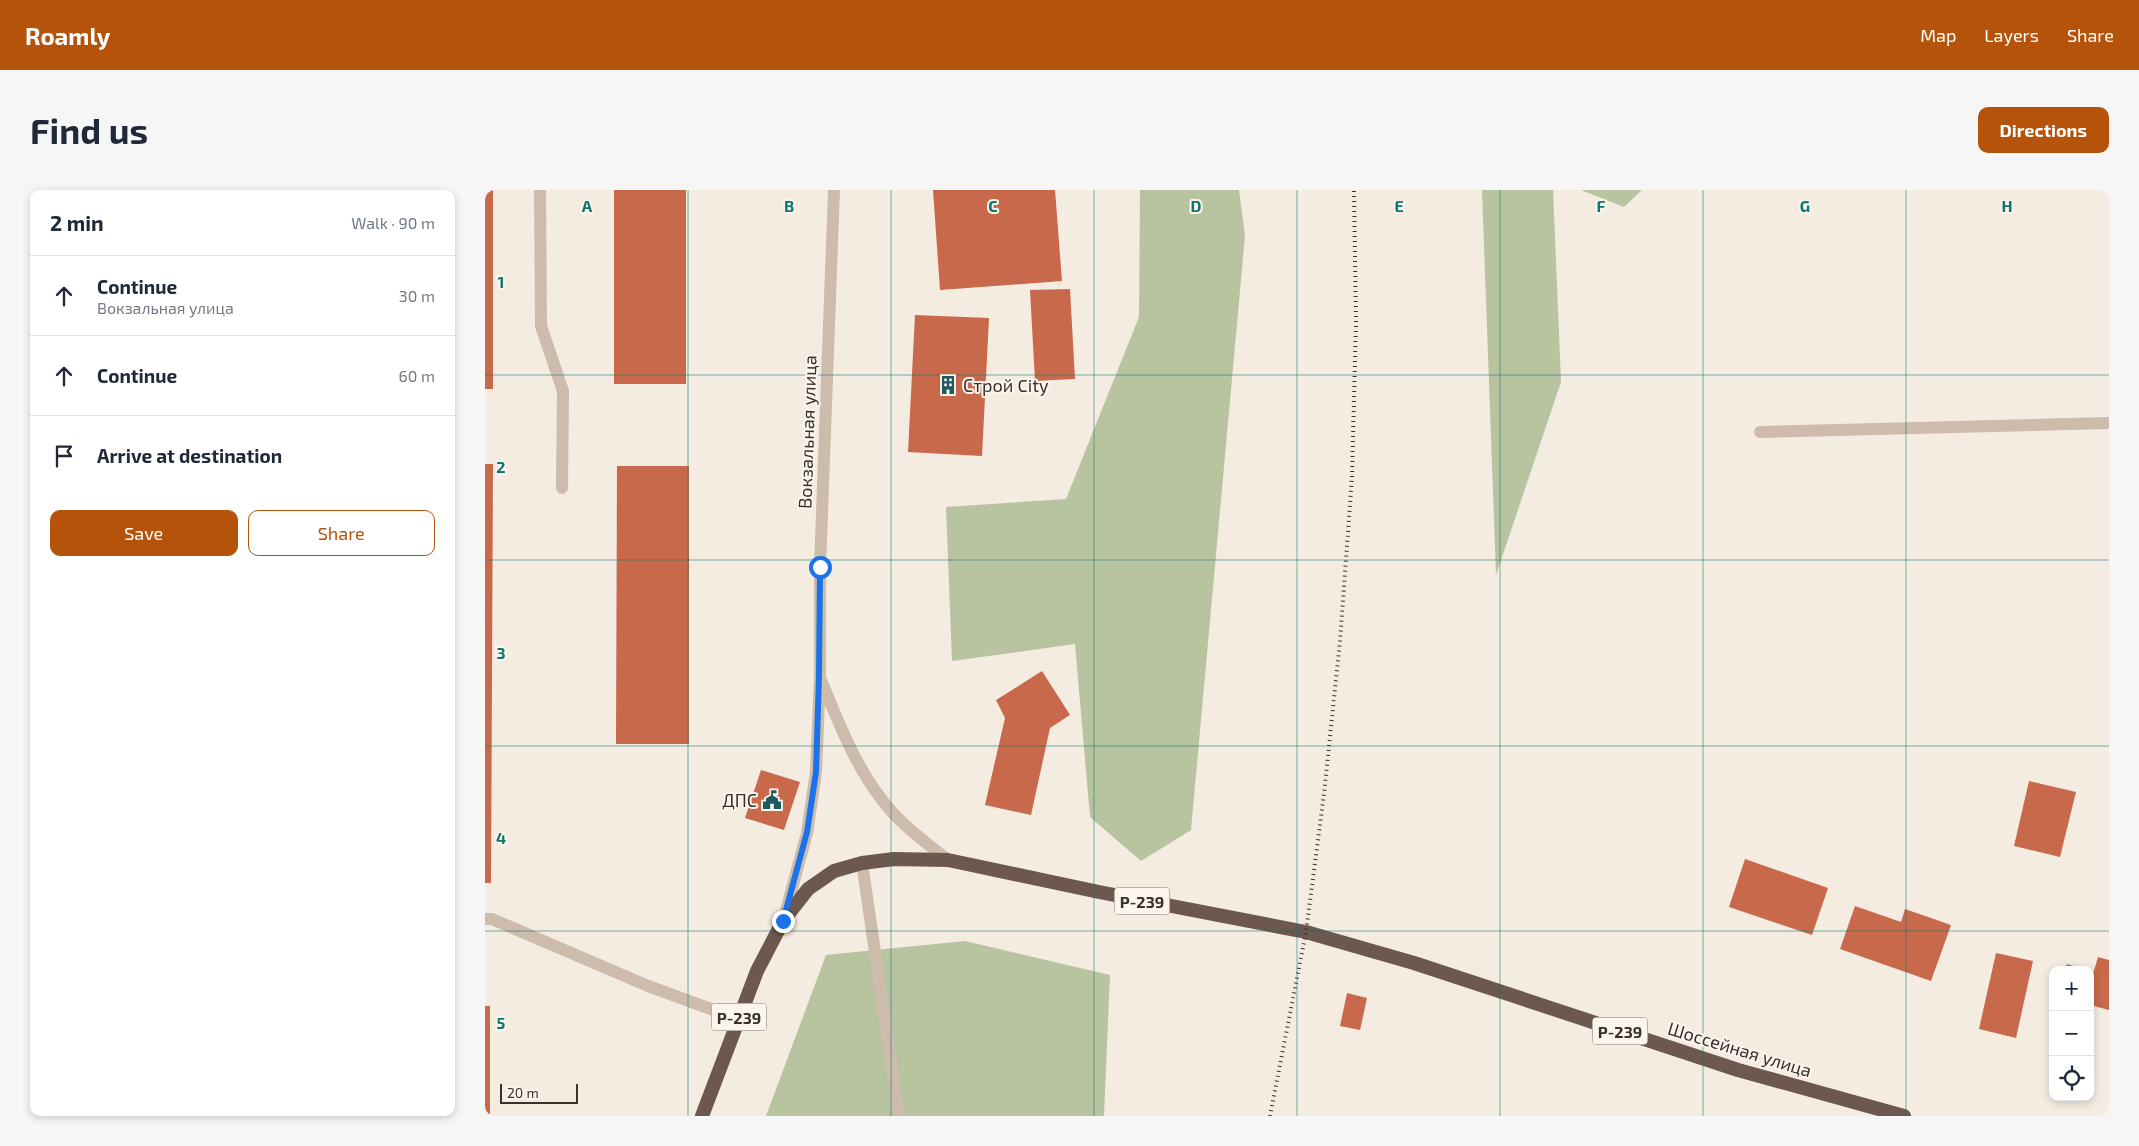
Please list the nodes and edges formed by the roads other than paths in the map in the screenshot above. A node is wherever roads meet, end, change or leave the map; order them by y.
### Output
1 (540, 190) edge
2 (834, 190) edge
3 (2109, 423) edge
4 (1760, 432) dead end
5 (562, 488) dead end
6 (819, 676) junction
7 (948, 860) junction
8 (862, 863) junction
9 (485, 919) edge
10 (783, 921) junction
11 (738, 1019) junction
12 (702, 1116) edge
13 (899, 1116) edge
14 (1904, 1116) edge

1 - 5 street
2 - 6 street, Вокзальная улица
3 - 4 street
6 - 7 street
6 - 10 street, Вокзальная улица
7 - 8 highway, Р-239
7 - 14 highway, Шоссейная улица / Р-239
8 - 10 highway, Р-239
8 - 13 street
9 - 11 street
10 - 11 highway, Р-239
11 - 12 highway, Р-239

